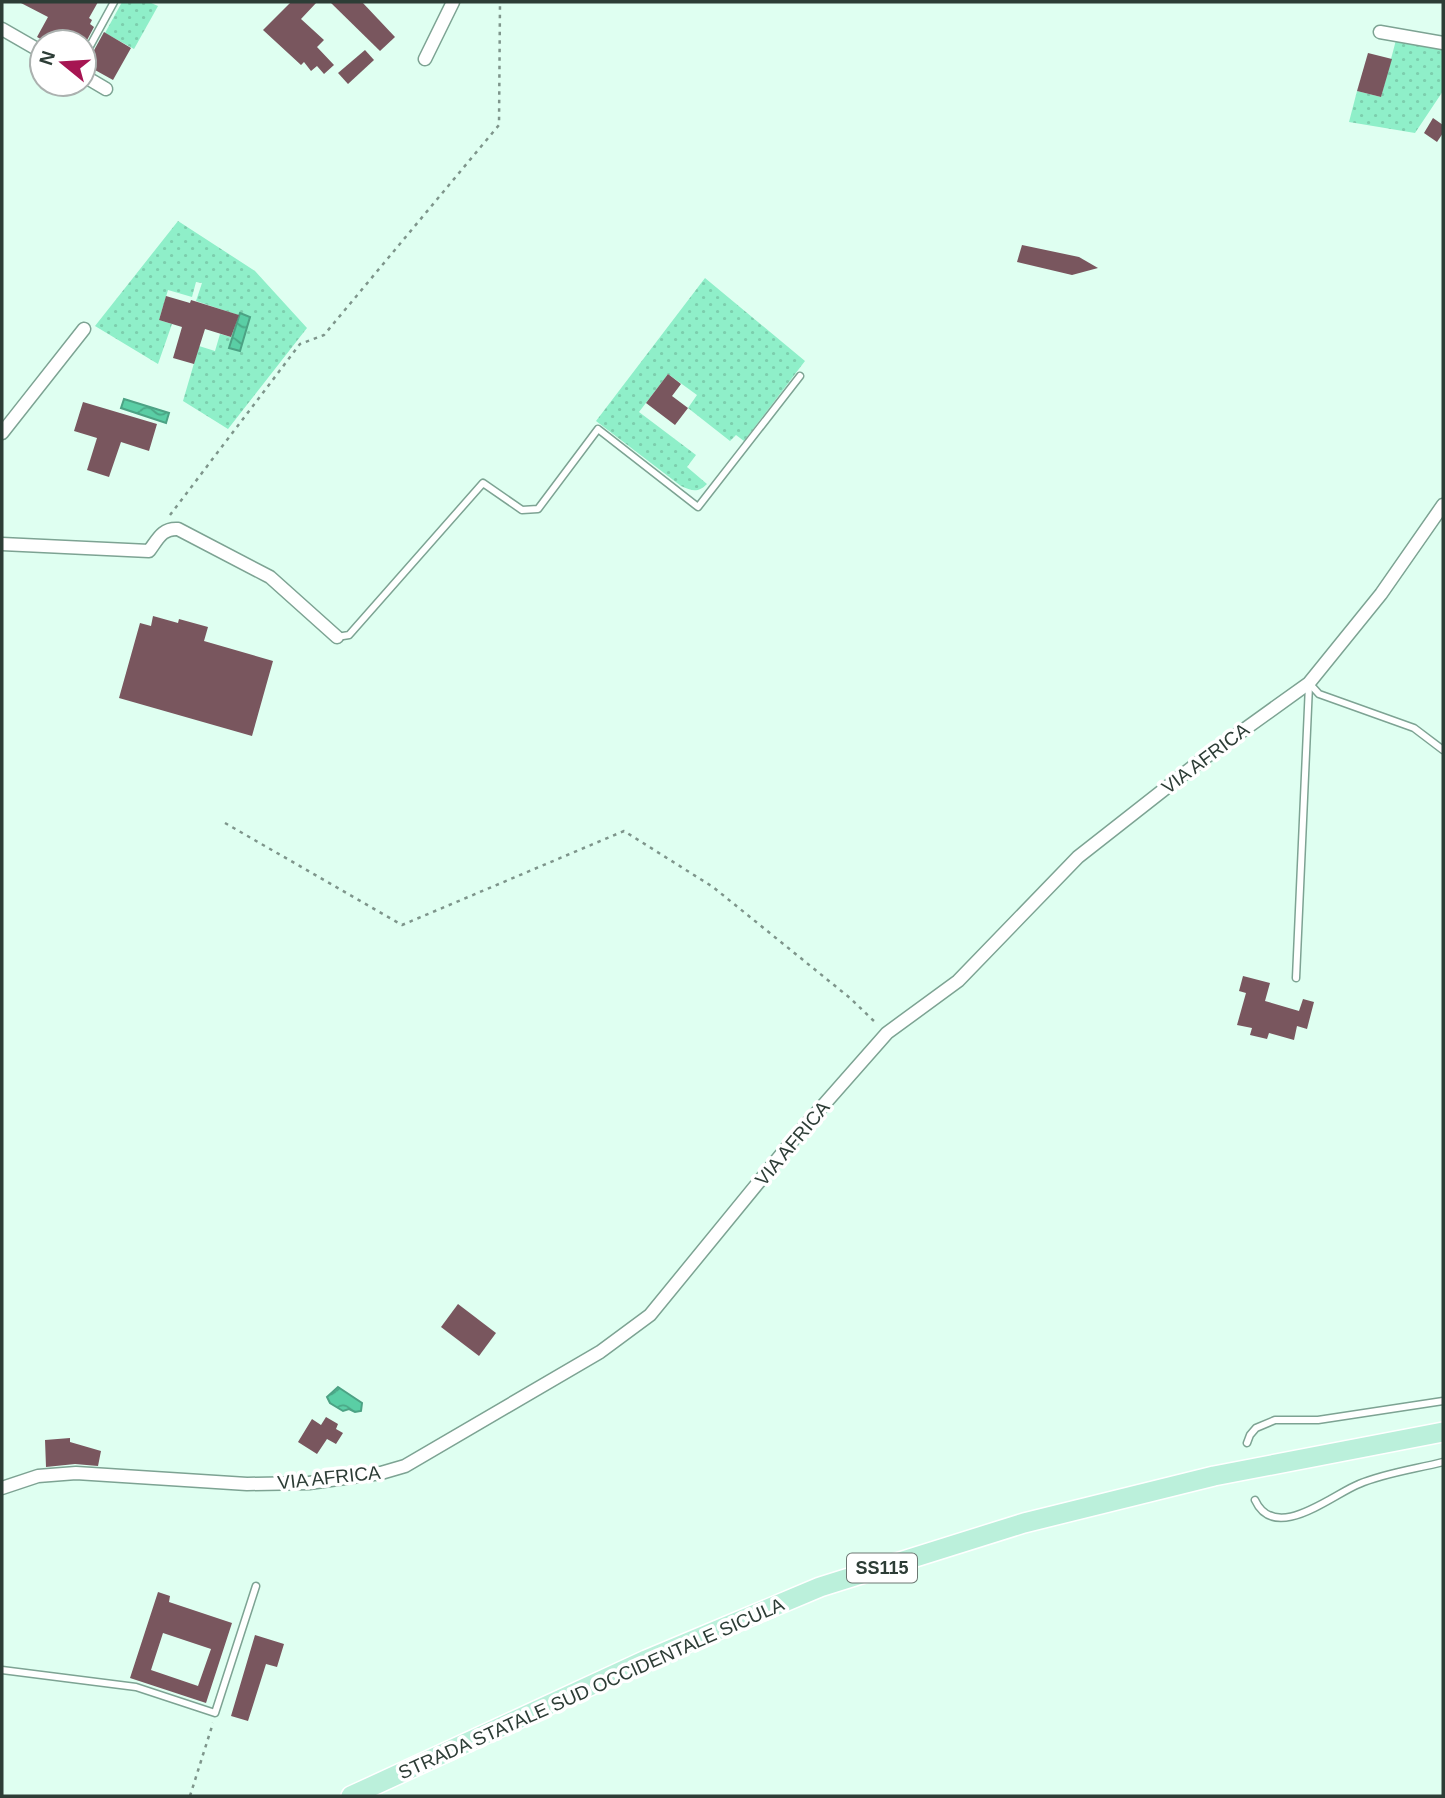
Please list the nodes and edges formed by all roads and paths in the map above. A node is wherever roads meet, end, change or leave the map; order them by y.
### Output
1 (114, 2) edge
2 (453, 2) edge
3 (500, 2) edge
4 (2, 29) edge
5 (98, 31) edge
6 (1380, 32) dead end
7 (1443, 43) edge
8 (28, 44) edge
9 (425, 60) dead end
10 (98, 84) edge
11 (106, 89) dead end
12 (84, 329) dead end
13 (800, 376) dead end
14 (2, 433) edge
15 (1443, 505) edge
16 (163, 531) junction
17 (2, 544) edge
18 (337, 637) joint
19 (1309, 683) junction
20 (1443, 750) edge
21 (225, 823) dead end
22 (1296, 978) dead end
23 (887, 1033) junction
24 (1443, 1401) edge
25 (1443, 1432) edge
26 (1247, 1443) dead end
27 (1443, 1462) edge
28 (2, 1488) edge
29 (1255, 1500) dead end
30 (256, 1586) dead end
31 (2, 1670) edge
32 (215, 1713) junction
33 (190, 1796) edge
34 (351, 1796) edge

1 - 5 lane
2 - 9 street
3 - 16 path
4 - 8 street
6 - 7 street
10 - 11 street
12 - 14 street
13 - 18 lane
15 - 19 street, VIA AFRICA
16 - 17 street
16 - 18 street
19 - 20 lane
19 - 22 lane
19 - 23 street, VIA AFRICA
21 - 23 path
23 - 28 street, VIA AFRICA
24 - 26 lane
25 - 34 main road, STRADA STATALE SUD OCCIDENTALE SICULA / SS115
27 - 29 lane
30 - 32 lane
31 - 32 lane
32 - 33 path

